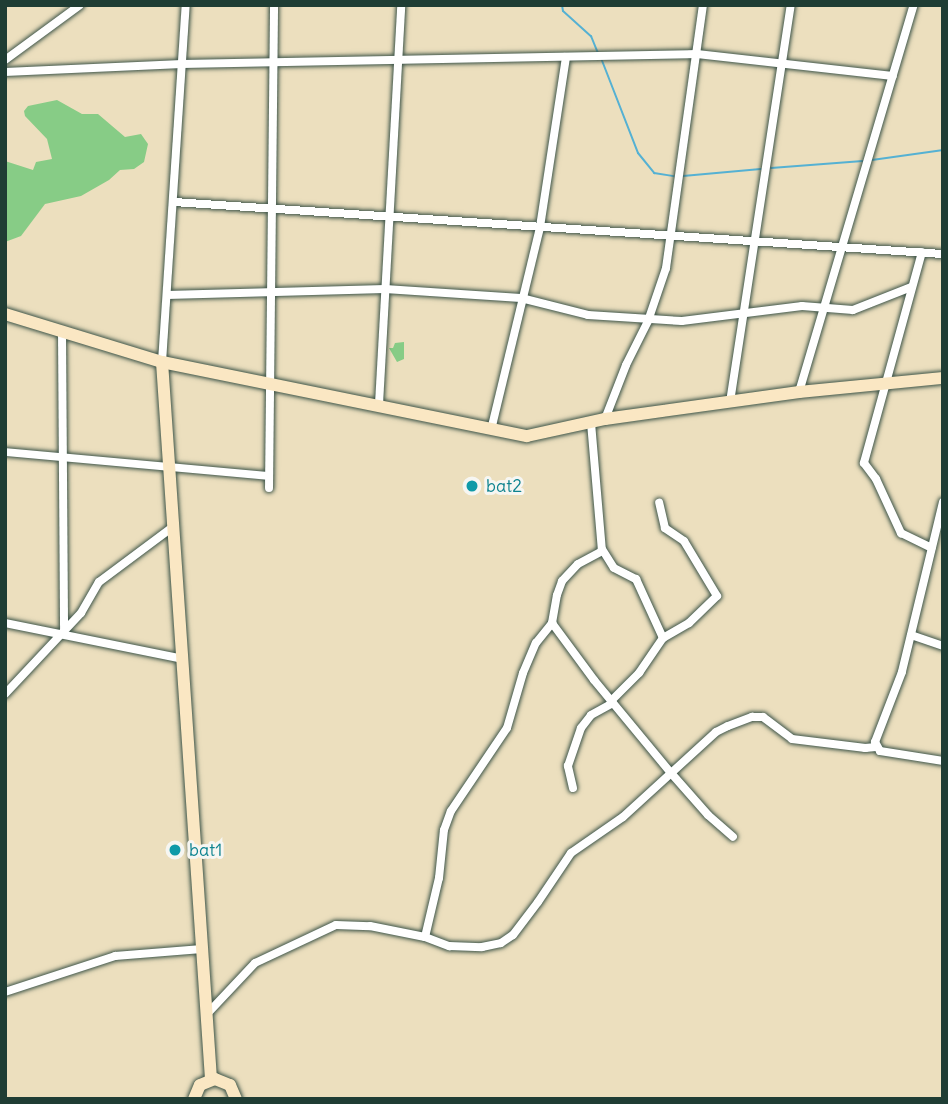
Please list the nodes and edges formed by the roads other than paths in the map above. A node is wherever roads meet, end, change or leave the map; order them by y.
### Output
1 (80, 5) edge
2 (186, 5) edge
3 (274, 5) edge
4 (401, 5) edge
5 (703, 5) edge
6 (791, 5) edge
7 (914, 5) edge
8 (698, 54) junction
9 (566, 57) junction
10 (5, 60) edge
11 (396, 60) junction
12 (782, 62) junction
13 (274, 63) junction
14 (183, 64) junction
15 (5, 72) edge
16 (893, 76) junction
17 (174, 202) junction
18 (272, 209) junction
19 (388, 217) junction
20 (540, 227) junction
21 (671, 236) junction
22 (757, 241) junction
23 (842, 246) junction
24 (922, 252) junction
25 (943, 254) edge
26 (911, 287) junction
27 (385, 289) junction
28 (271, 290) junction
29 (167, 295) junction
30 (522, 298) junction
31 (824, 306) junction
32 (5, 314) edge
33 (745, 314) junction
34 (648, 321) junction
35 (62, 332) junction
36 (162, 362) junction
37 (943, 378) edge
38 (270, 383) junction
39 (887, 384) junction
40 (799, 392) junction
41 (730, 402) junction
42 (379, 404) junction
43 (605, 419) junction
44 (591, 423) junction
45 (491, 430) junction
46 (5, 452) edge
47 (63, 459) junction
48 (170, 468) junction
49 (269, 475) junction
50 (269, 488) dead end
51 (943, 502) edge
52 (659, 503) dead end
53 (174, 526) junction
54 (932, 548) junction
55 (602, 549) junction
56 (5, 623) edge
57 (552, 624) junction
58 (64, 634) junction
59 (911, 635) junction
60 (663, 638) junction
61 (943, 646) edge
62 (183, 659) junction
63 (5, 694) edge
64 (612, 702) junction
65 (876, 747) junction
66 (943, 761) edge
67 (671, 773) junction
68 (573, 788) dead end
69 (733, 837) dead end
70 (425, 937) junction
71 (202, 949) junction
72 (5, 992) edge
73 (207, 1014) junction
74 (211, 1079) junction
75 (194, 1099) edge
76 (236, 1099) edge

1 - 10 street
2 - 14 street
3 - 13 street
4 - 11 street
5 - 8 street
6 - 12 street
7 - 16 street
8 - 9 street
8 - 12 street
8 - 21 street
9 - 11 street
9 - 20 street
11 - 13 street
11 - 19 street
12 - 16 street
12 - 22 street
13 - 14 street
13 - 18 street
14 - 15 street
14 - 17 street
16 - 23 street
17 - 18 street
17 - 29 street
18 - 19 street
18 - 28 street
19 - 20 street
19 - 27 street
20 - 21 street
20 - 30 street
21 - 22 street
21 - 34 street
22 - 23 street
22 - 33 street
23 - 24 street
23 - 31 street
24 - 25 street
24 - 26 street
26 - 31 street
26 - 39 street
27 - 28 street
27 - 30 street
27 - 42 street
28 - 29 street
28 - 38 street
29 - 36 street
30 - 34 street
30 - 45 street
31 - 33 street
31 - 40 street
32 - 35 street
33 - 34 street
33 - 41 street
34 - 43 street
35 - 36 street
35 - 47 street
36 - 38 street
36 - 48 street
37 - 39 street
38 - 42 street
38 - 49 street
39 - 40 street
39 - 54 street
40 - 41 street
41 - 43 street
42 - 45 street
43 - 44 street
44 - 45 street
44 - 55 street
46 - 47 street
47 - 48 street
47 - 58 street
48 - 49 street
48 - 53 street
49 - 50 street
51 - 54 street
52 - 60 street
53 - 58 street
53 - 62 street
54 - 59 street
55 - 57 street
55 - 60 street
56 - 58 street
57 - 64 street
57 - 70 street
58 - 62 street
58 - 63 street
59 - 61 street
59 - 65 street
60 - 64 street
62 - 71 street
64 - 67 street
64 - 68 street
65 - 66 street
65 - 67 street
67 - 69 street
67 - 70 street
70 - 73 street
71 - 72 street
71 - 73 street
73 - 74 street
74 - 75 street
74 - 76 street

